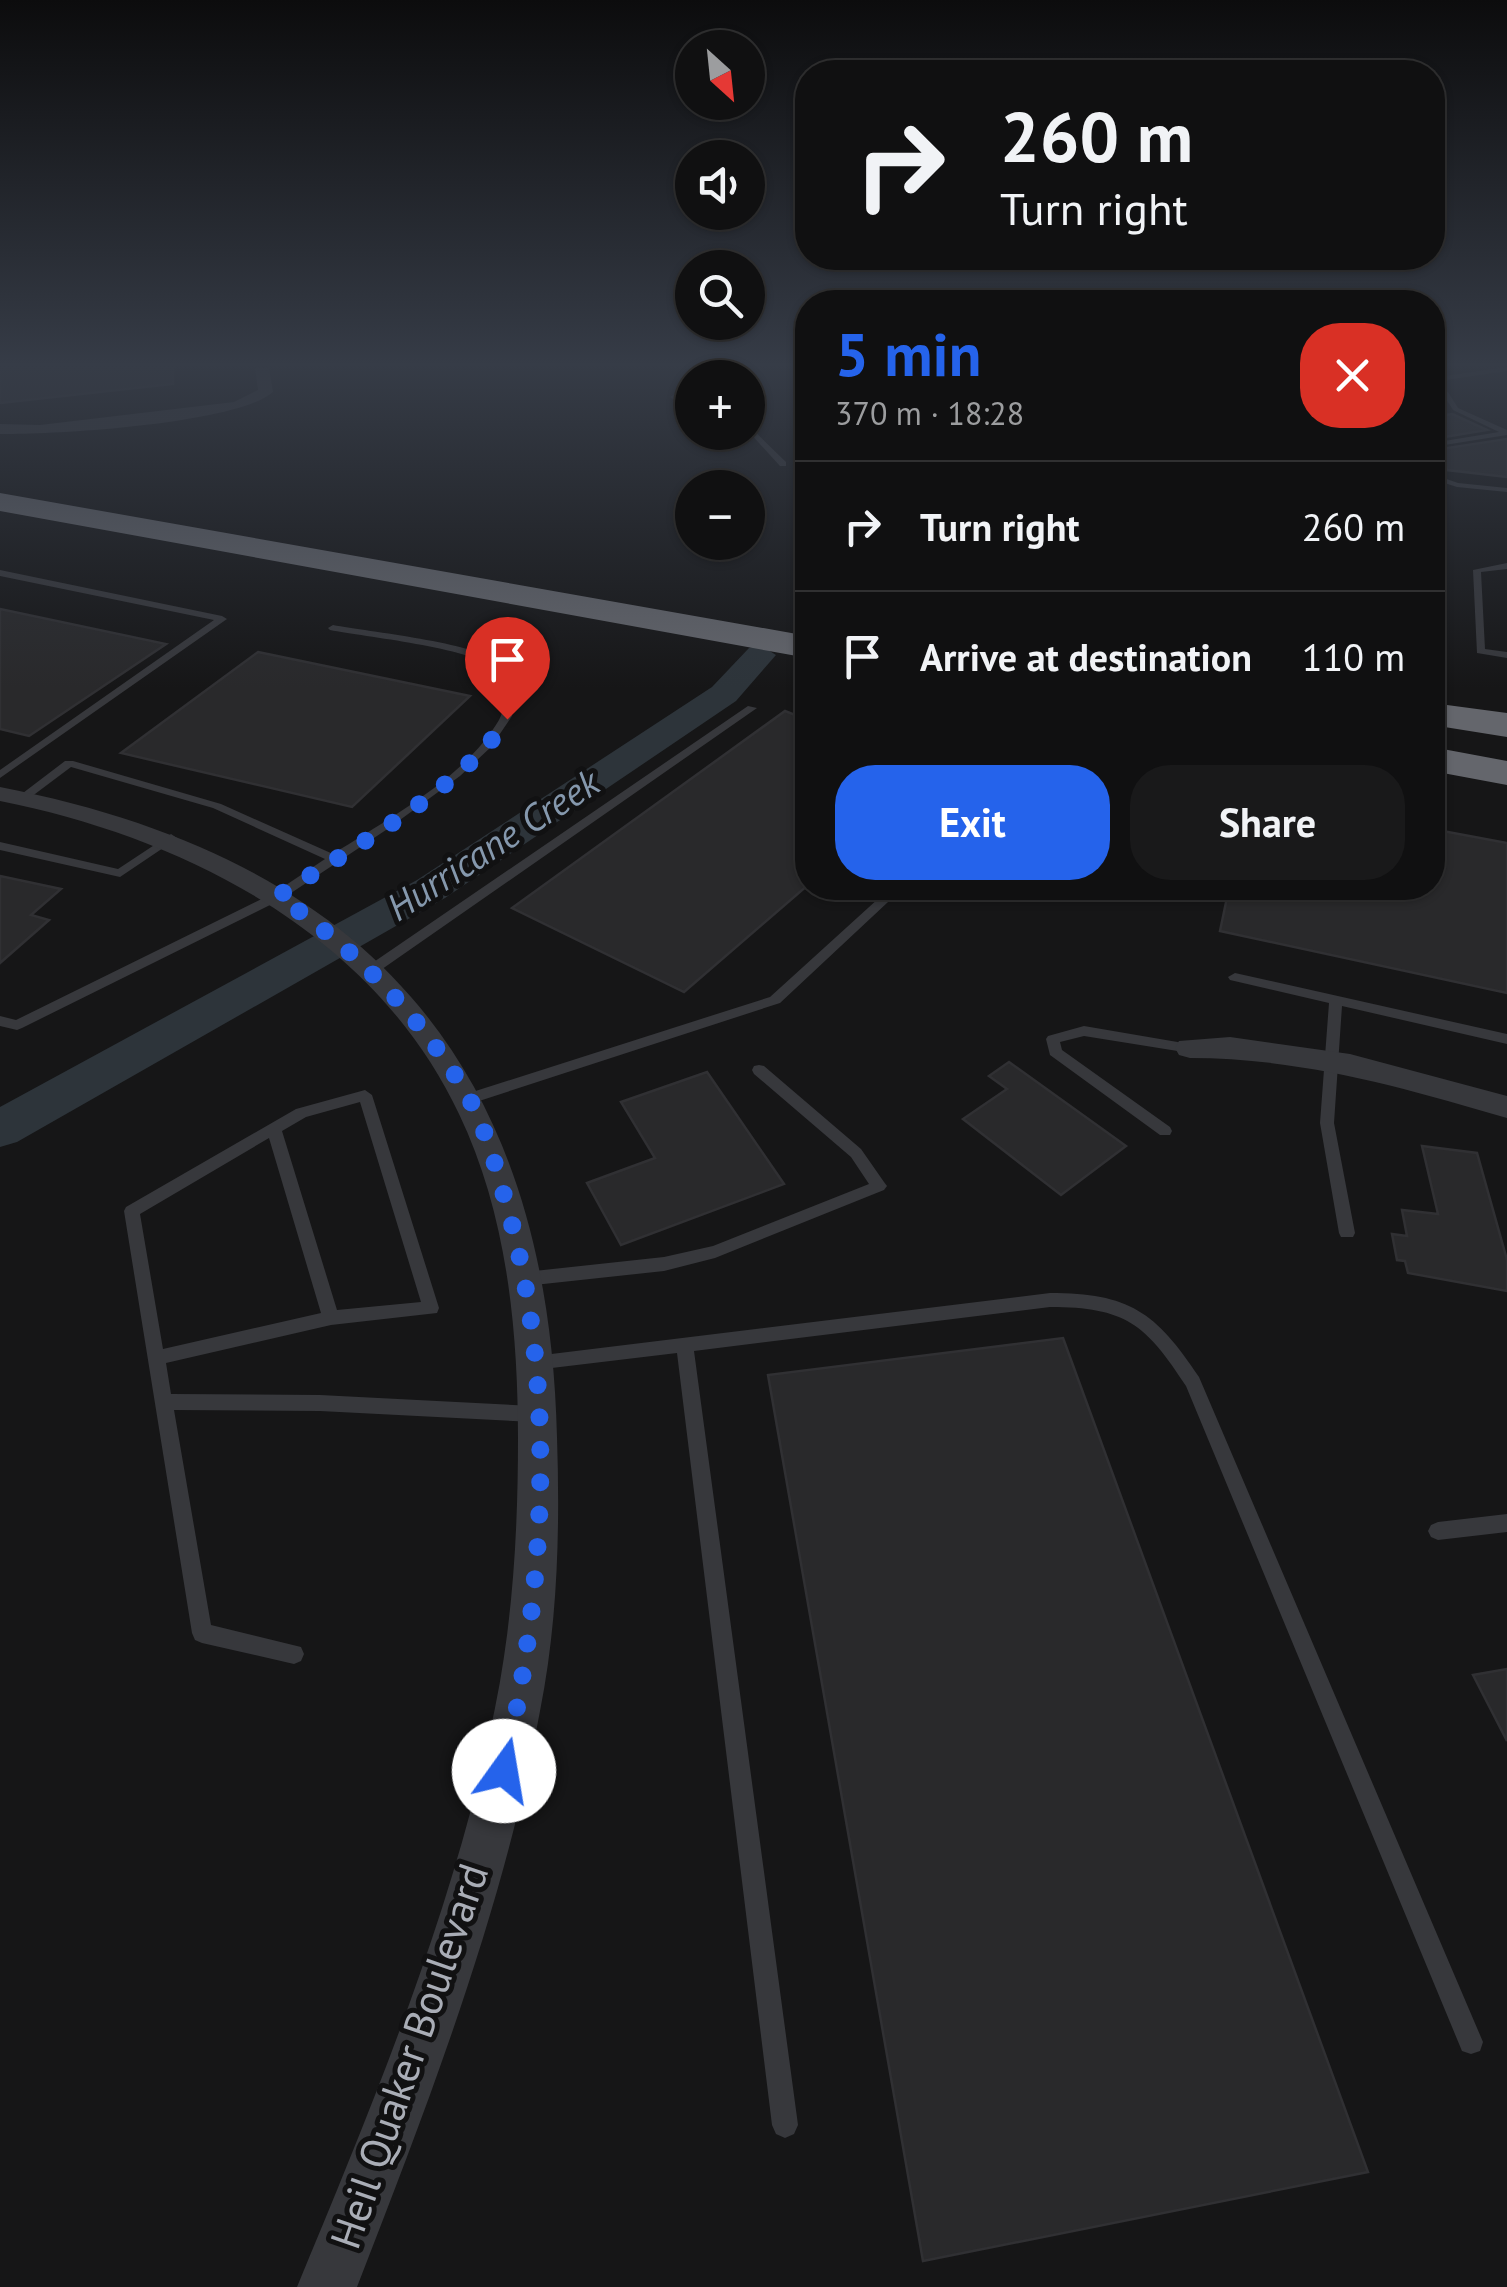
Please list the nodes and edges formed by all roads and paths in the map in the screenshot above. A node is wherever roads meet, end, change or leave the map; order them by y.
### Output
1 (0, 478) edge
2 (1445, 481) edge
3 (1507, 490) edge
4 (0, 502) edge
5 (1507, 566) edge
6 (0, 574) edge
7 (795, 617) edge
8 (333, 628) dead end
9 (795, 645) edge
10 (1507, 656) edge
11 (752, 708) dead end
12 (1445, 716) edge
13 (1445, 725) edge
14 (1507, 725) edge
15 (1507, 736) edge
16 (0, 754) edge
17 (18, 758) junction
18 (1445, 762) edge
19 (1507, 773) edge
20 (0, 775) edge
21 (11, 796) edge
22 (171, 838) junction
23 (0, 846) edge
24 (334, 859) junction
25 (278, 896) junction
26 (885, 900) edge
27 (350, 952) junction
28 (1235, 977) dead end
29 (1336, 1000) junction
30 (0, 1021) edge
31 (1507, 1039) edge
32 (1190, 1048) joint
33 (1330, 1060) junction
34 (760, 1070) dead end
35 (468, 1099) junction
36 (1507, 1106) edge
37 (274, 1128) junction
38 (1165, 1132) dead end
39 (1347, 1233) dead end
40 (524, 1278) junction
41 (331, 1318) junction
42 (685, 1346) junction
43 (156, 1358) junction
44 (536, 1363) junction
45 (164, 1402) junction
46 (538, 1414) junction
47 (1507, 1522) edge
48 (1438, 1530) dead end
49 (294, 1654) dead end
50 (1470, 2042) dead end
51 (784, 2125) dead end
52 (326, 2287) edge

1 - 7 highway
2 - 3 lane
4 - 9 highway
5 - 10 lane
6 - 17 lane
8 - 24 lane
11 - 27 lane
12 - 14 highway
13 - 15 highway
16 - 17 lane
17 - 20 lane
18 - 19 highway
21 - 22 street, Heil Quaker Boulevard
21 - 24 lane
22 - 23 lane
22 - 25 street, Heil Quaker Boulevard
24 - 25 lane
25 - 27 street, Heil Quaker Boulevard
25 - 30 lane
26 - 35 lane
27 - 35 street, Heil Quaker Boulevard
28 - 29 lane
29 - 31 lane
29 - 33 lane
32 - 33 street
32 - 38 lane
33 - 36 street
33 - 39 lane
34 - 40 lane
35 - 40 street, Heil Quaker Boulevard
37 - 41 lane
37 - 41 lane
37 - 43 lane
40 - 44 street, Heil Quaker Boulevard
41 - 43 lane
42 - 44 lane
42 - 50 lane
42 - 51 lane
43 - 45 lane
44 - 46 street, Heil Quaker Boulevard
45 - 46 lane
45 - 49 lane
46 - 52 street, Heil Quaker Boulevard
47 - 48 lane

